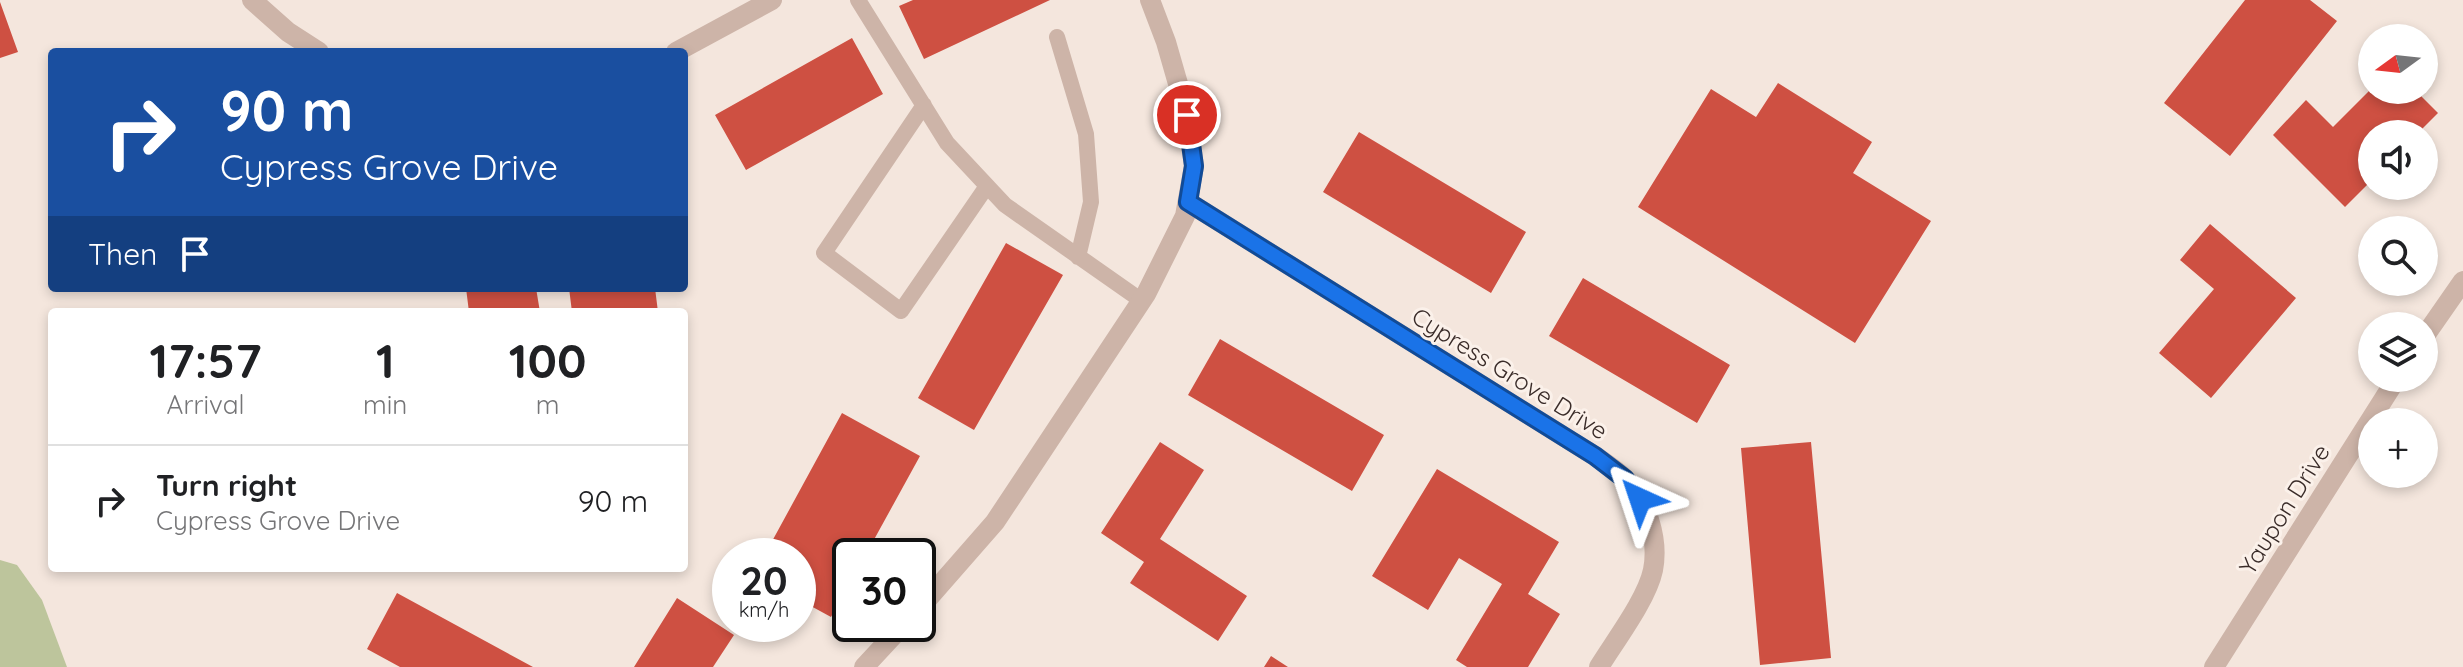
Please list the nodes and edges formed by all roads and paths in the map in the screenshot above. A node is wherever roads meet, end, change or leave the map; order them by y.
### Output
1 (252, 0) edge
2 (772, 0) edge
3 (858, 0) edge
4 (1150, 0) edge
5 (1057, 37) dead end
6 (313, 48) edge
7 (683, 48) edge
8 (924, 105) junction
9 (987, 186) junction
10 (1188, 202) junction
11 (1078, 257) junction
12 (2463, 281) edge
13 (1142, 301) junction
14 (2438, 317) edge
15 (2388, 392) edge
16 (936, 589) edge
17 (887, 642) edge
18 (864, 667) edge
19 (1599, 667) edge
20 (2214, 667) edge

1 - 6 street
2 - 7 street
3 - 8 lane
4 - 10 street
5 - 11 lane
8 - 9 lane
8 - 9 lane
9 - 11 lane
10 - 13 street
10 - 19 street, Cypress Grove Drive
11 - 13 lane
12 - 14 street
13 - 16 street
15 - 20 street, Yaupon Drive
17 - 18 street

